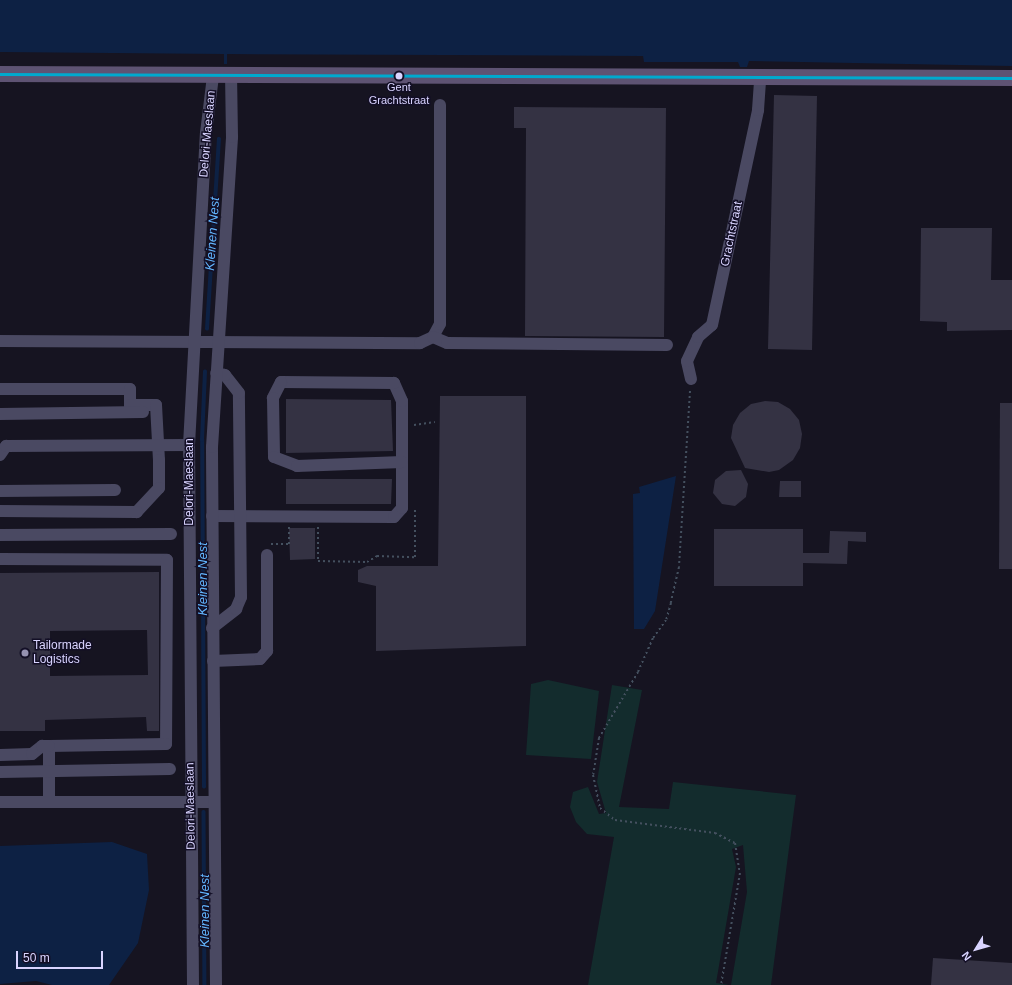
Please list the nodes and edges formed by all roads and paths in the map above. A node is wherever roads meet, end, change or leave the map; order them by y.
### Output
1 (0, 74) edge
2 (213, 76) junction
3 (231, 76) junction
4 (1012, 78) edge
5 (760, 79) junction
6 (440, 105) dead end
7 (434, 337) junction
8 (0, 341) edge
9 (194, 341) junction
10 (218, 342) junction
11 (667, 345) dead end
12 (216, 373) junction
13 (692, 379) joint
14 (0, 389) edge
15 (156, 412) junction
16 (0, 414) edge
17 (155, 444) junction
18 (189, 445) junction
19 (0, 455) edge
20 (402, 462) junction
21 (115, 490) dead end
22 (0, 491) edge
23 (0, 511) edge
24 (212, 516) junction
25 (241, 516) junction
26 (172, 534) dead end
27 (0, 535) edge
28 (267, 555) dead end
29 (0, 559) edge
30 (212, 628) junction
31 (213, 661) junction
32 (49, 746) junction
33 (0, 755) edge
34 (170, 769) dead end
35 (0, 772) edge
36 (49, 772) junction
37 (0, 802) edge
38 (49, 802) junction
39 (192, 802) junction
40 (214, 802) junction
41 (193, 985) edge
42 (216, 985) edge
43 (720, 985) edge

1 - 2 main road
2 - 3 main road
2 - 9 street, Delori-Maeslaan
3 - 5 main road
3 - 10 street, Delori-Maeslaan
4 - 5 main road
5 - 13 street, Grachtstraat
6 - 7 street
7 - 10 street
7 - 11 street
8 - 9 street
9 - 10 street
9 - 18 street, Delori-Maeslaan
10 - 12 street, Delori-Maeslaan
12 - 24 street, Delori-Maeslaan
12 - 25 street
13 - 43 path
14 - 15 street
15 - 16 street
15 - 17 street
17 - 18 street
17 - 19 street
17 - 23 street
18 - 39 street, Delori-Maeslaan
20 - 20 street
20 - 25 street
21 - 22 street
24 - 25 street
24 - 30 street, Delori-Maeslaan
25 - 30 street
26 - 27 street
28 - 31 street
29 - 32 street
30 - 31 street, Delori-Maeslaan
31 - 40 street, Delori-Maeslaan
32 - 33 street
32 - 36 street
34 - 36 street
35 - 36 street
36 - 38 street
37 - 38 street
38 - 39 street
39 - 40 street
39 - 41 street, Delori-Maeslaan
40 - 42 street, Delori-Maeslaan

